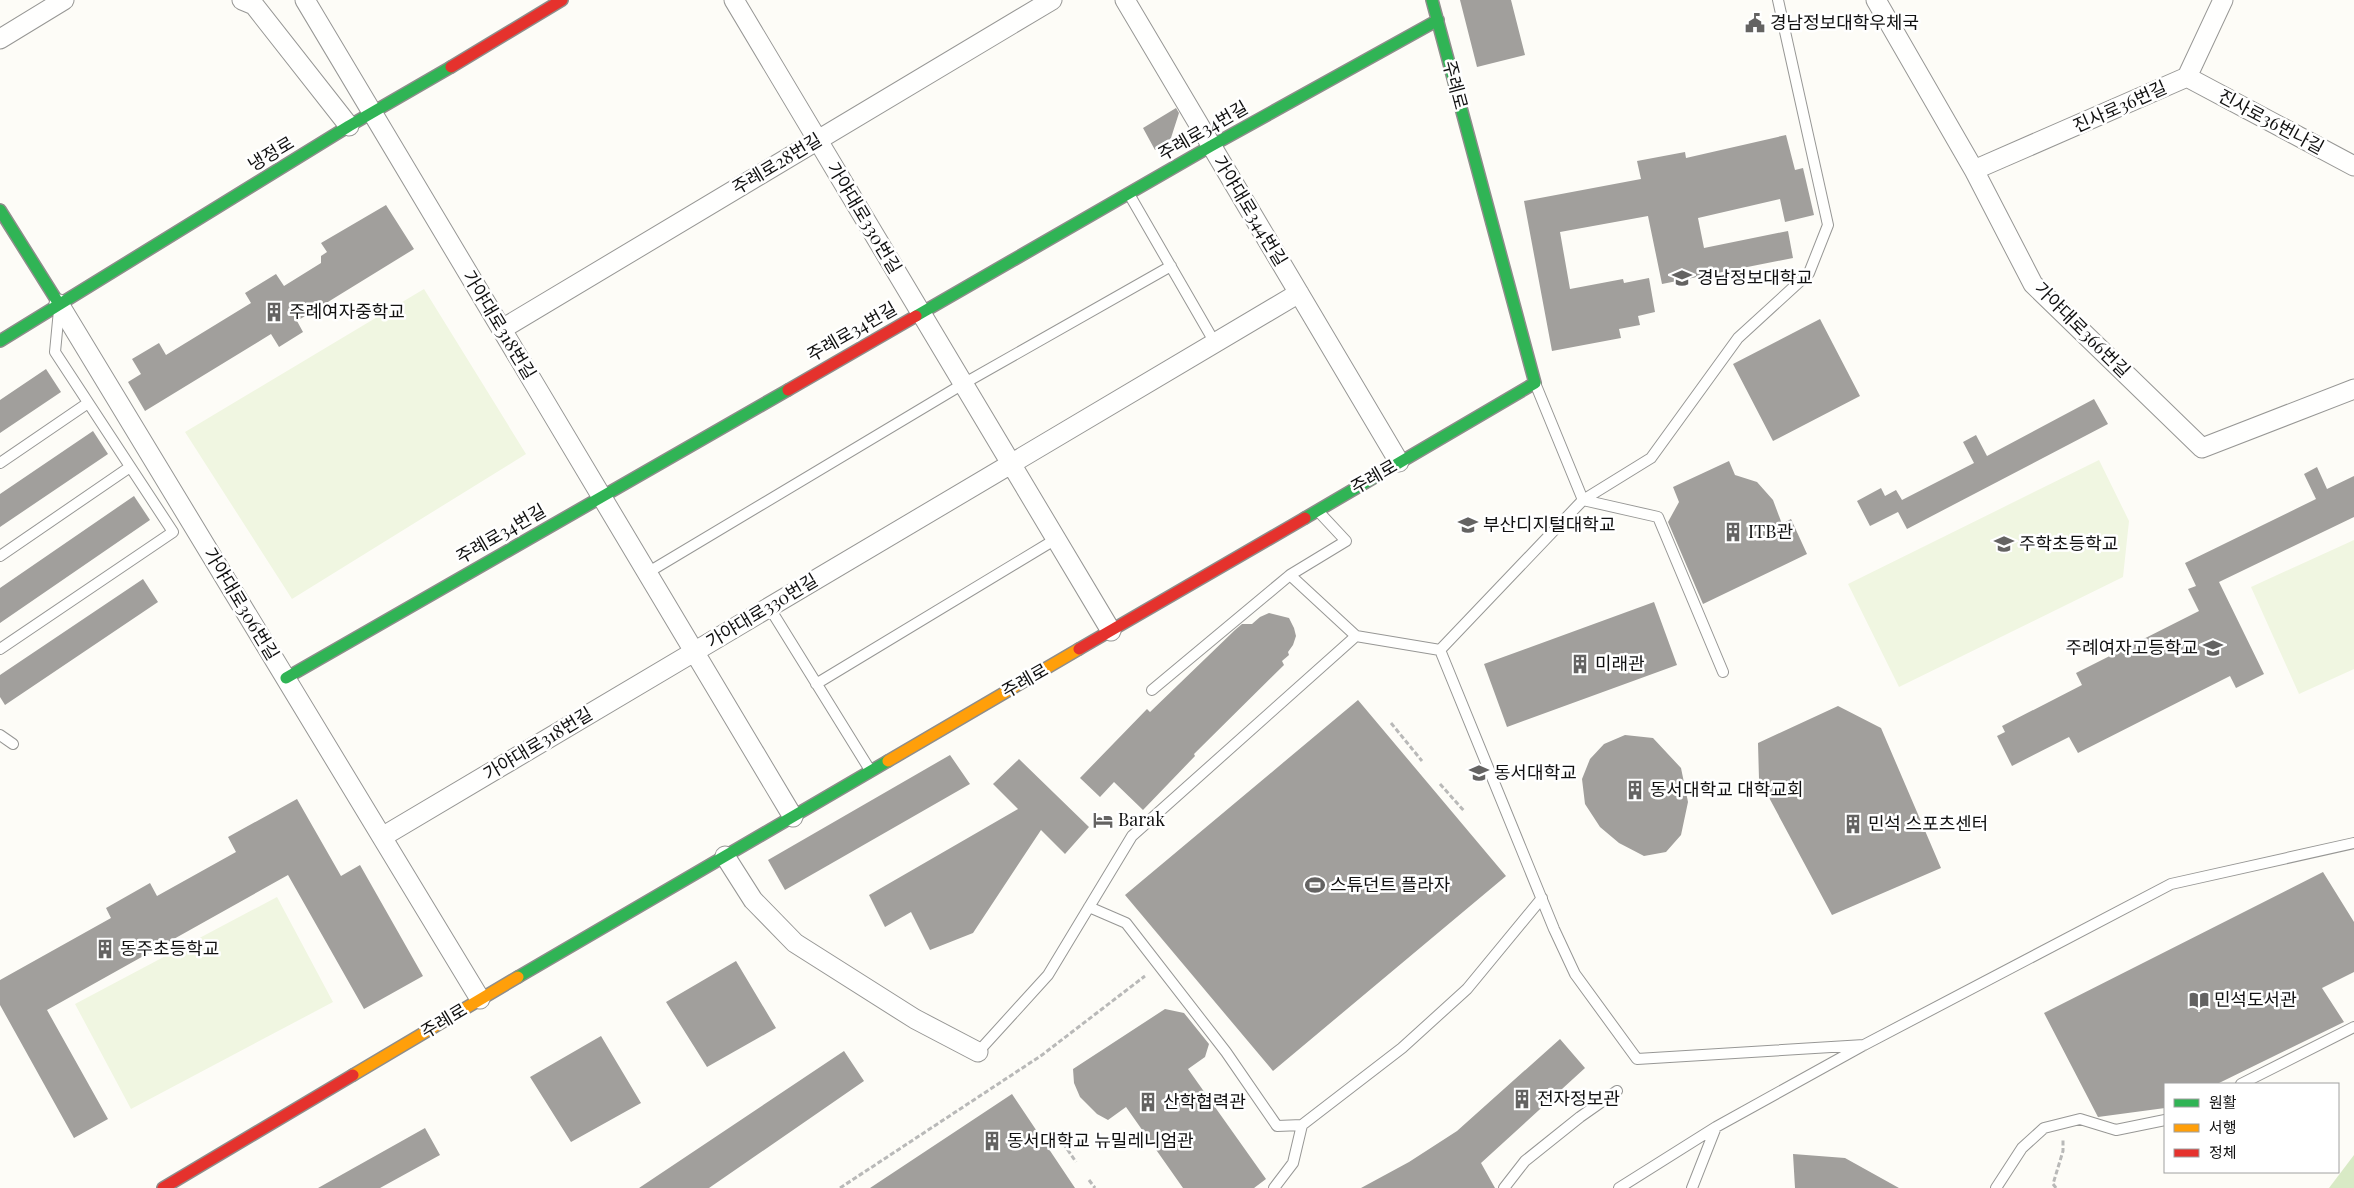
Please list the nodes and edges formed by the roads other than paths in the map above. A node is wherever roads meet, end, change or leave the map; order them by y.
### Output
1 (64, 0) edge
2 (242, 0) edge
3 (305, 0) edge
4 (562, 0) edge
5 (734, 0) edge
6 (1052, 0) edge
7 (1125, 0) edge
8 (1432, 0) edge
9 (1778, 0) edge
10 (1876, 0) edge
11 (2223, 0) edge
12 (1438, 20) junction
13 (0, 39) edge
14 (2187, 77) junction
15 (373, 114) junction
16 (349, 126) junction
17 (817, 140) junction
18 (1212, 146) junction
19 (2354, 166) edge
20 (1974, 170) junction
21 (1129, 193) junction
22 (0, 210) edge
23 (1171, 266) junction
24 (1299, 293) junction
25 (59, 304) junction
26 (921, 313) junction
27 (502, 329) junction
28 (0, 341) edge
29 (1215, 343) junction
30 (1535, 383) junction
31 (963, 384) junction
32 (2354, 389) edge
33 (88, 403) junction
34 (1400, 462) junction
35 (0, 463) edge
36 (1011, 464) junction
37 (130, 467) junction
38 (602, 496) junction
39 (1583, 500) junction
40 (1317, 510) junction
41 (1056, 539) junction
42 (0, 556) edge
43 (647, 573) junction
44 (1290, 575) junction
45 (768, 607) junction
46 (1110, 631) junction
47 (1356, 636) junction
48 (0, 649) edge
49 (1440, 650) junction
50 (694, 651) junction
51 (1723, 672) dead end
52 (286, 678) junction
53 (816, 684) junction
54 (1152, 690) dead end
55 (0, 735) edge
56 (13, 744) dead end
57 (871, 771) junction
58 (793, 816) junction
59 (382, 837) junction
60 (2354, 843) edge
61 (725, 856) junction
62 (1542, 898) junction
63 (1089, 907) junction
64 (480, 1000) junction
65 (2354, 1027) edge
66 (1864, 1045) junction
67 (978, 1052) joint
68 (2243, 1083) edge
69 (1617, 1091) dead end
70 (2164, 1120) edge
71 (1302, 1125) junction
72 (1716, 1127) junction
73 (163, 1188) edge
74 (1274, 1188) edge
75 (1504, 1188) edge
76 (1619, 1188) edge
77 (1692, 1188) edge
78 (1996, 1188) edge

1 - 13 street
2 - 16 street
3 - 15 street, 가야대로318번길
4 - 15 street, 냉정로
5 - 17 street, 가야대로330번길
6 - 17 street, 주례로28번길
7 - 18 street, 가야대로344번길
8 - 12 street, 주례로
9 - 39 lane
10 - 20 street, 가야대로366번길
11 - 14 street, 진사로36번길
12 - 18 street, 주례로34번길
12 - 30 street, 주례로
14 - 19 street, 진사로36번나길
14 - 20 street, 진사로36번길
15 - 16 street, 냉정로
15 - 27 street, 가야대로318번길
16 - 25 street, 냉정로
17 - 26 street, 가야대로330번길
17 - 27 street, 주례로28번길
18 - 21 street, 주례로34번길
18 - 24 street, 가야대로344번길
20 - 32 street, 가야대로366번길
21 - 23 lane
21 - 26 street, 주례로34번길
22 - 25 street, 가야대로306번길
23 - 29 lane
23 - 31 lane
24 - 29 street
24 - 34 street, 가야대로344번길
25 - 28 street, 냉정로
25 - 33 lane
25 - 52 street, 가야대로306번길
26 - 31 street, 가야대로330번길
26 - 38 street, 주례로34번길
27 - 38 street, 가야대로318번길
29 - 36 street
30 - 34 street, 주례로
30 - 39 lane
31 - 36 street, 가야대로330번길
31 - 43 lane
33 - 35 lane
33 - 37 lane
34 - 40 street, 주례로
36 - 41 street, 가야대로330번길
36 - 45 street, 가야대로330번길
37 - 42 lane
37 - 48 lane
38 - 43 street, 가야대로318번길
38 - 52 street, 주례로34번길
39 - 49 lane
39 - 51 lane
40 - 44 lane
40 - 46 street, 주례로
41 - 46 street, 가야대로330번길
41 - 53 lane
43 - 50 street, 가야대로318번길
44 - 47 lane
44 - 54 lane
45 - 50 street, 가야대로330번길
45 - 53 lane
46 - 57 street, 주례로
47 - 49 lane
47 - 63 lane
49 - 62 lane
50 - 58 street, 가야대로318번길
50 - 59 street, 가야대로318번길
52 - 59 street, 가야대로306번길
53 - 57 lane
55 - 56 lane
57 - 58 street, 주례로
58 - 61 street, 주례로
59 - 64 street, 가야대로306번길
60 - 66 lane
61 - 64 street, 주례로
61 - 67 street
62 - 66 lane
62 - 71 lane
63 - 67 lane
63 - 71 lane
64 - 73 street, 주례로
65 - 68 lane
66 - 72 lane
69 - 75 lane
70 - 78 lane
71 - 74 lane
72 - 76 lane
72 - 77 lane

